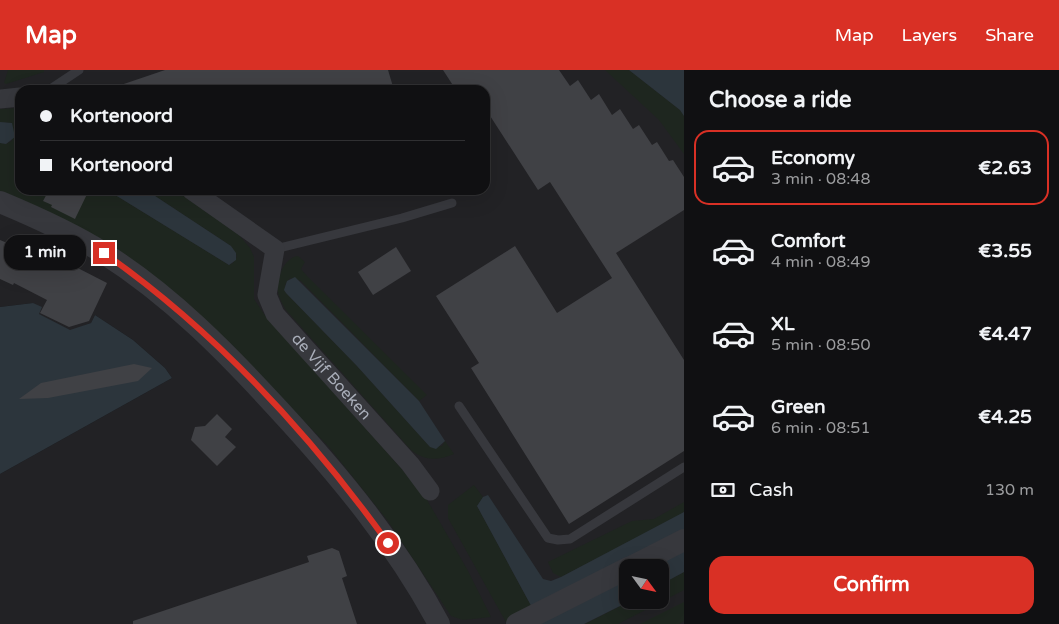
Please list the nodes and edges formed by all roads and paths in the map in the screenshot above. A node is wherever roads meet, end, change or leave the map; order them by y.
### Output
1 (79, 70) edge
2 (56, 85) edge
3 (15, 98) edge
4 (0, 100) edge
5 (198, 195) edge
6 (0, 202) edge
7 (452, 203) dead end
8 (275, 249) junction
9 (459, 406) dead end
10 (684, 467) edge
11 (430, 491) dead end
12 (684, 540) edge
13 (646, 559) edge
14 (619, 572) edge
15 (439, 624) edge
16 (516, 624) edge

1 - 2 lane
3 - 4 street
5 - 8 street
6 - 15 street
7 - 8 lane
8 - 11 street, de Vijf Boeken
9 - 10 lane
12 - 13 street
14 - 16 street

